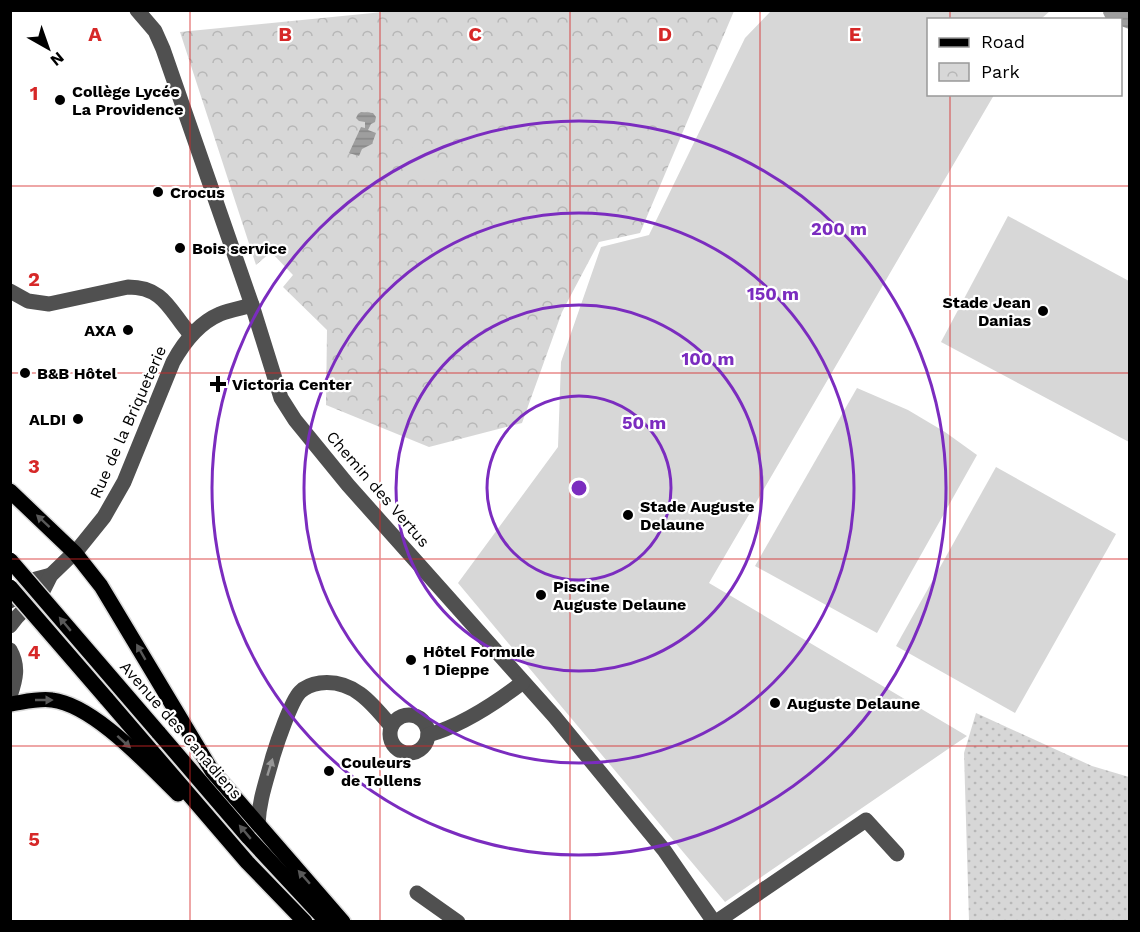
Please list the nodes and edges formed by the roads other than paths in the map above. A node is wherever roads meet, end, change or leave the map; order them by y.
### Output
1 (137, 10) edge
2 (10, 291) edge
3 (252, 305) junction
4 (191, 335) junction
5 (10, 491) edge
6 (75, 553) junction
7 (10, 560) edge
8 (51, 575) junction
9 (10, 587) edge
10 (10, 601) edge
11 (10, 626) edge
12 (10, 650) edge
13 (523, 682) junction
14 (10, 696) edge
15 (10, 704) edge
16 (391, 726) junction
17 (428, 735) junction
18 (258, 824) junction
19 (897, 854) dead end
20 (247, 862) junction
21 (417, 893) dead end
22 (305, 921) edge
23 (327, 921) edge
24 (343, 921) edge
25 (458, 921) edge
26 (715, 921) edge

1 - 3 street, Chemin des Vertus
2 - 4 street
3 - 4 street, Rue de la Briqueterie
3 - 13 street, Chemin des Vertus
4 - 6 street, Rue de la Briqueterie
6 -> 5 main road
6 - 8 street, Rue de la Briqueterie
18 -> 6 main road
23 -> 7 main road, Avenue des Canadiens, bridge
8 - 10 street, Rue de la Briqueterie
8 - 11 street, Rue de la Briqueterie
9 - 20 main road, bridge
12 - 14 street
13 - 17 street
13 - 26 street, Chemin des Vertus
15 -> 20 main road
16 - 17 street
16 - 17 street
18 -> 16 street
24 -> 18 main road
19 - 26 street
20 - 22 main road
21 - 25 street

